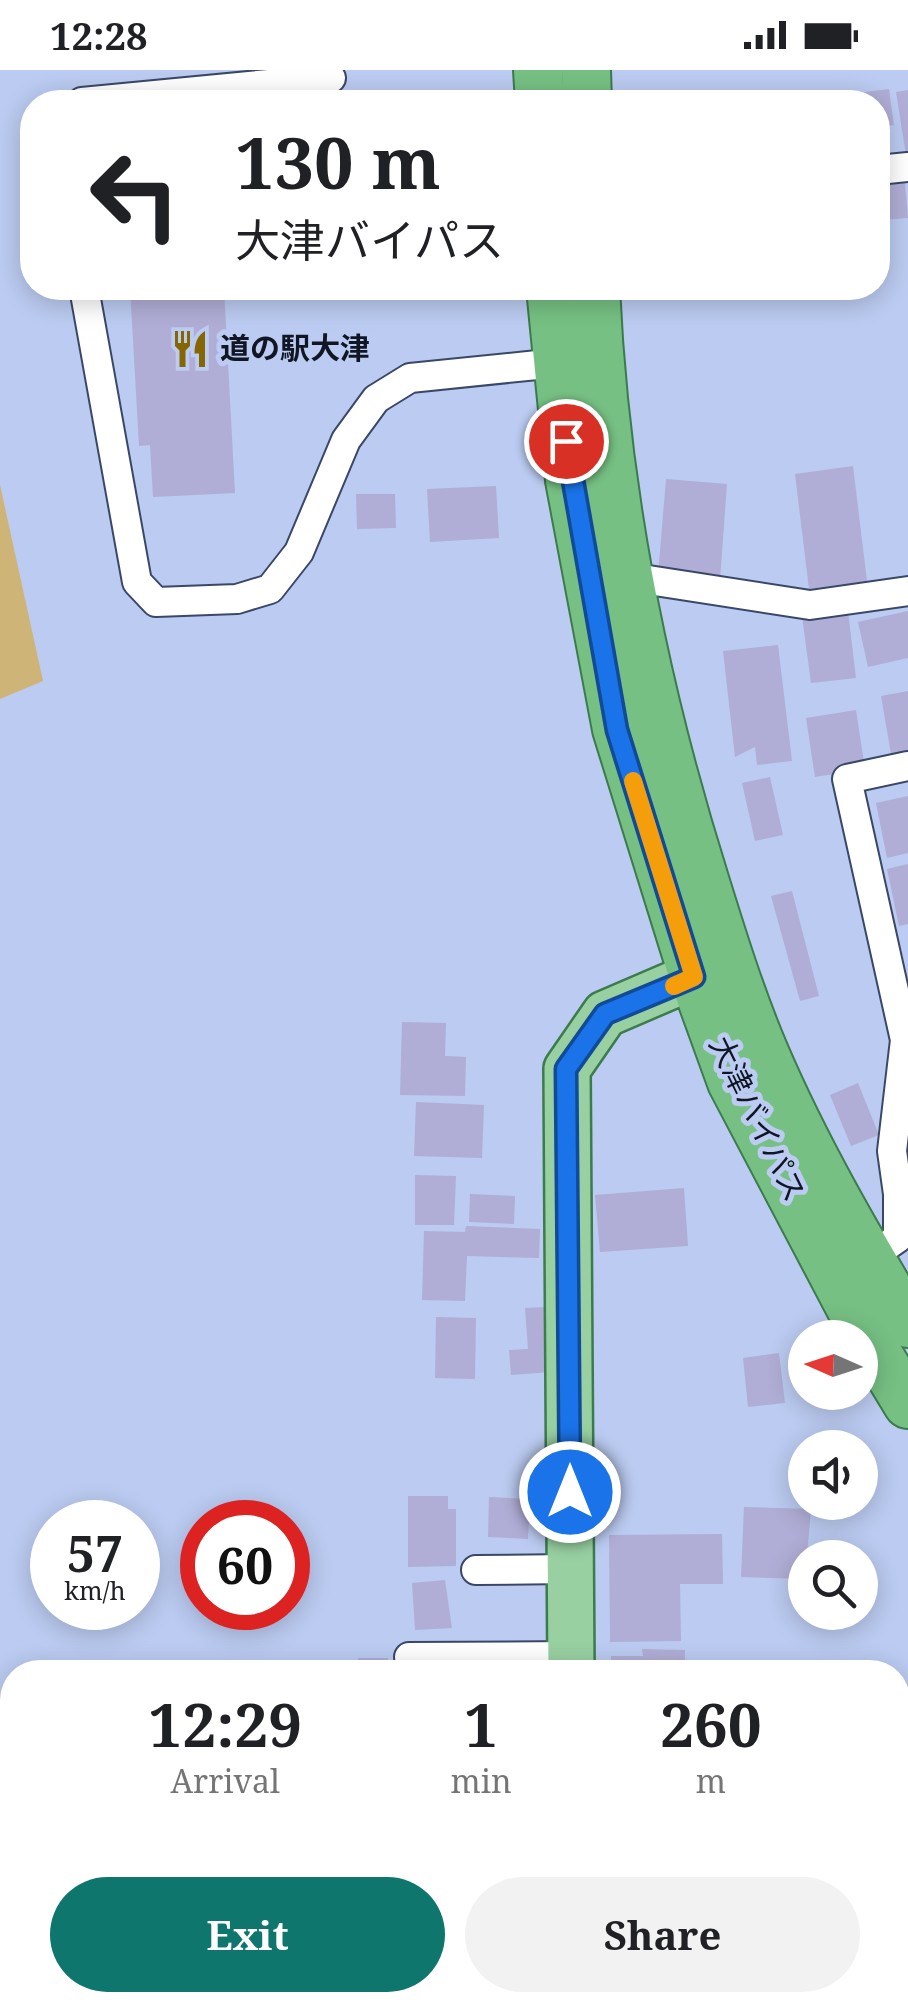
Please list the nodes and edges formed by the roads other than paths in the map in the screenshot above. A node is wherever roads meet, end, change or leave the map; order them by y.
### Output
1 (331, 78) dead end
2 (206, 90) edge
3 (86, 300) edge
4 (552, 300) edge
5 (596, 300) edge
6 (558, 363) junction
7 (629, 577) junction
8 (908, 591) edge
9 (908, 766) edge
10 (712, 969) junction
11 (870, 1258) junction
12 (908, 1322) edge
13 (908, 1404) edge
14 (570, 1569) junction
15 (476, 1570) dead end
16 (571, 1660) edge

1 - 2 street
3 - 6 street
4 - 6 highway, 大津バイパス
5 - 7 highway, 大津バイパス
6 - 10 highway, 大津バイパス
7 - 8 street
7 - 10 highway, 大津バイパス
9 - 11 street
10 - 11 highway, 大津バイパス
10 - 13 highway, 大津バイパス
10 - 14 main road
11 - 12 highway, 大津バイパス
14 - 15 street
14 - 16 main road

